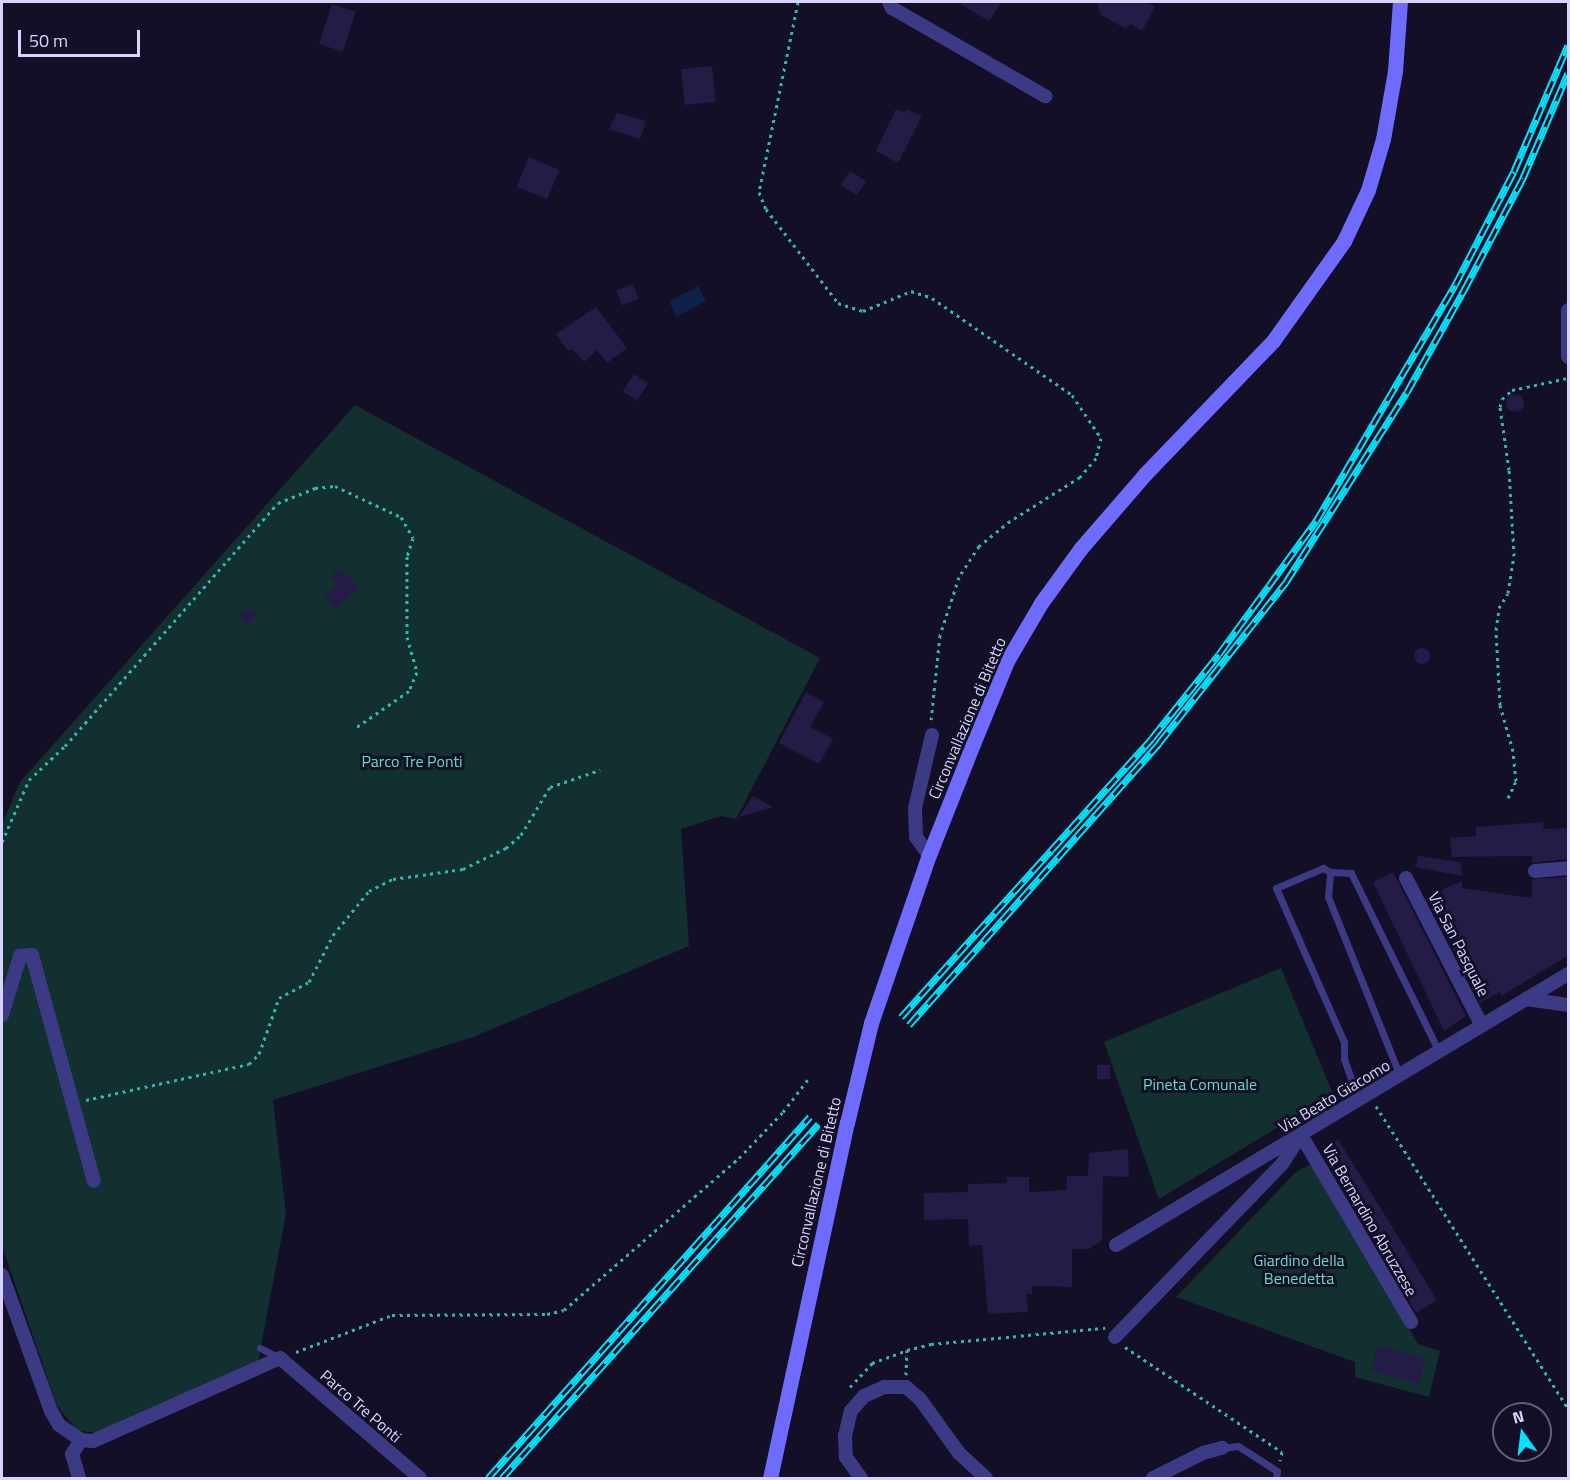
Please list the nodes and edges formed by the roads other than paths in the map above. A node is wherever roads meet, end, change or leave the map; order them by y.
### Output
1 (889, 2) edge
2 (1400, 2) edge
3 (1045, 96) dead end
4 (1569, 310) edge
5 (1568, 346) edge
6 (932, 735) road end
7 (929, 855) junction
8 (1569, 868) edge
9 (1535, 871) dead end
10 (1329, 872) junction
11 (1406, 878) dead end
12 (1569, 974) edge
13 (1526, 999) junction
14 (1569, 1005) edge
15 (2, 1015) edge
16 (1482, 1026) junction
17 (1438, 1052) junction
18 (1400, 1076) junction
19 (1364, 1098) junction
20 (1301, 1135) junction
21 (94, 1181) dead end
22 (1116, 1245) dead end
23 (2, 1275) edge
24 (1411, 1322) dead end
25 (1115, 1337) road end
26 (260, 1348) dead end
27 (280, 1358) junction
28 (81, 1440) junction
29 (1222, 1448) joint
30 (1276, 1475) edge
31 (771, 1477) edge
32 (79, 1479) edge
33 (420, 1479) edge
34 (861, 1479) edge
35 (986, 1479) edge
36 (1153, 1479) edge

1 - 3 street
2 - 7 main road, Circonvallazione di Bitetto
4 - 5 street
6 - 7 street
7 - 31 main road, Circonvallazione di Bitetto, bridge
8 - 9 street
10 - 17 lane
10 - 18 lane
10 - 19 lane
11 - 16 street, Via San Pasquale
12 - 13 street, Via Beato Giacomo
13 - 14 street
13 - 16 street, Via Beato Giacomo
15 - 21 street
16 - 17 street, Via Beato Giacomo
17 - 18 street, Via Beato Giacomo
18 - 19 street, Via Beato Giacomo
19 - 20 street, Via Beato Giacomo
20 - 22 street, Via Beato Giacomo
20 - 24 street, Via Bernardino Abruzzese
20 - 25 street
23 - 28 street
26 - 27 lane
27 - 28 street
27 - 33 street, Parco Tre Ponti
28 - 32 street
29 - 30 lane
29 - 36 street
34 - 35 street

